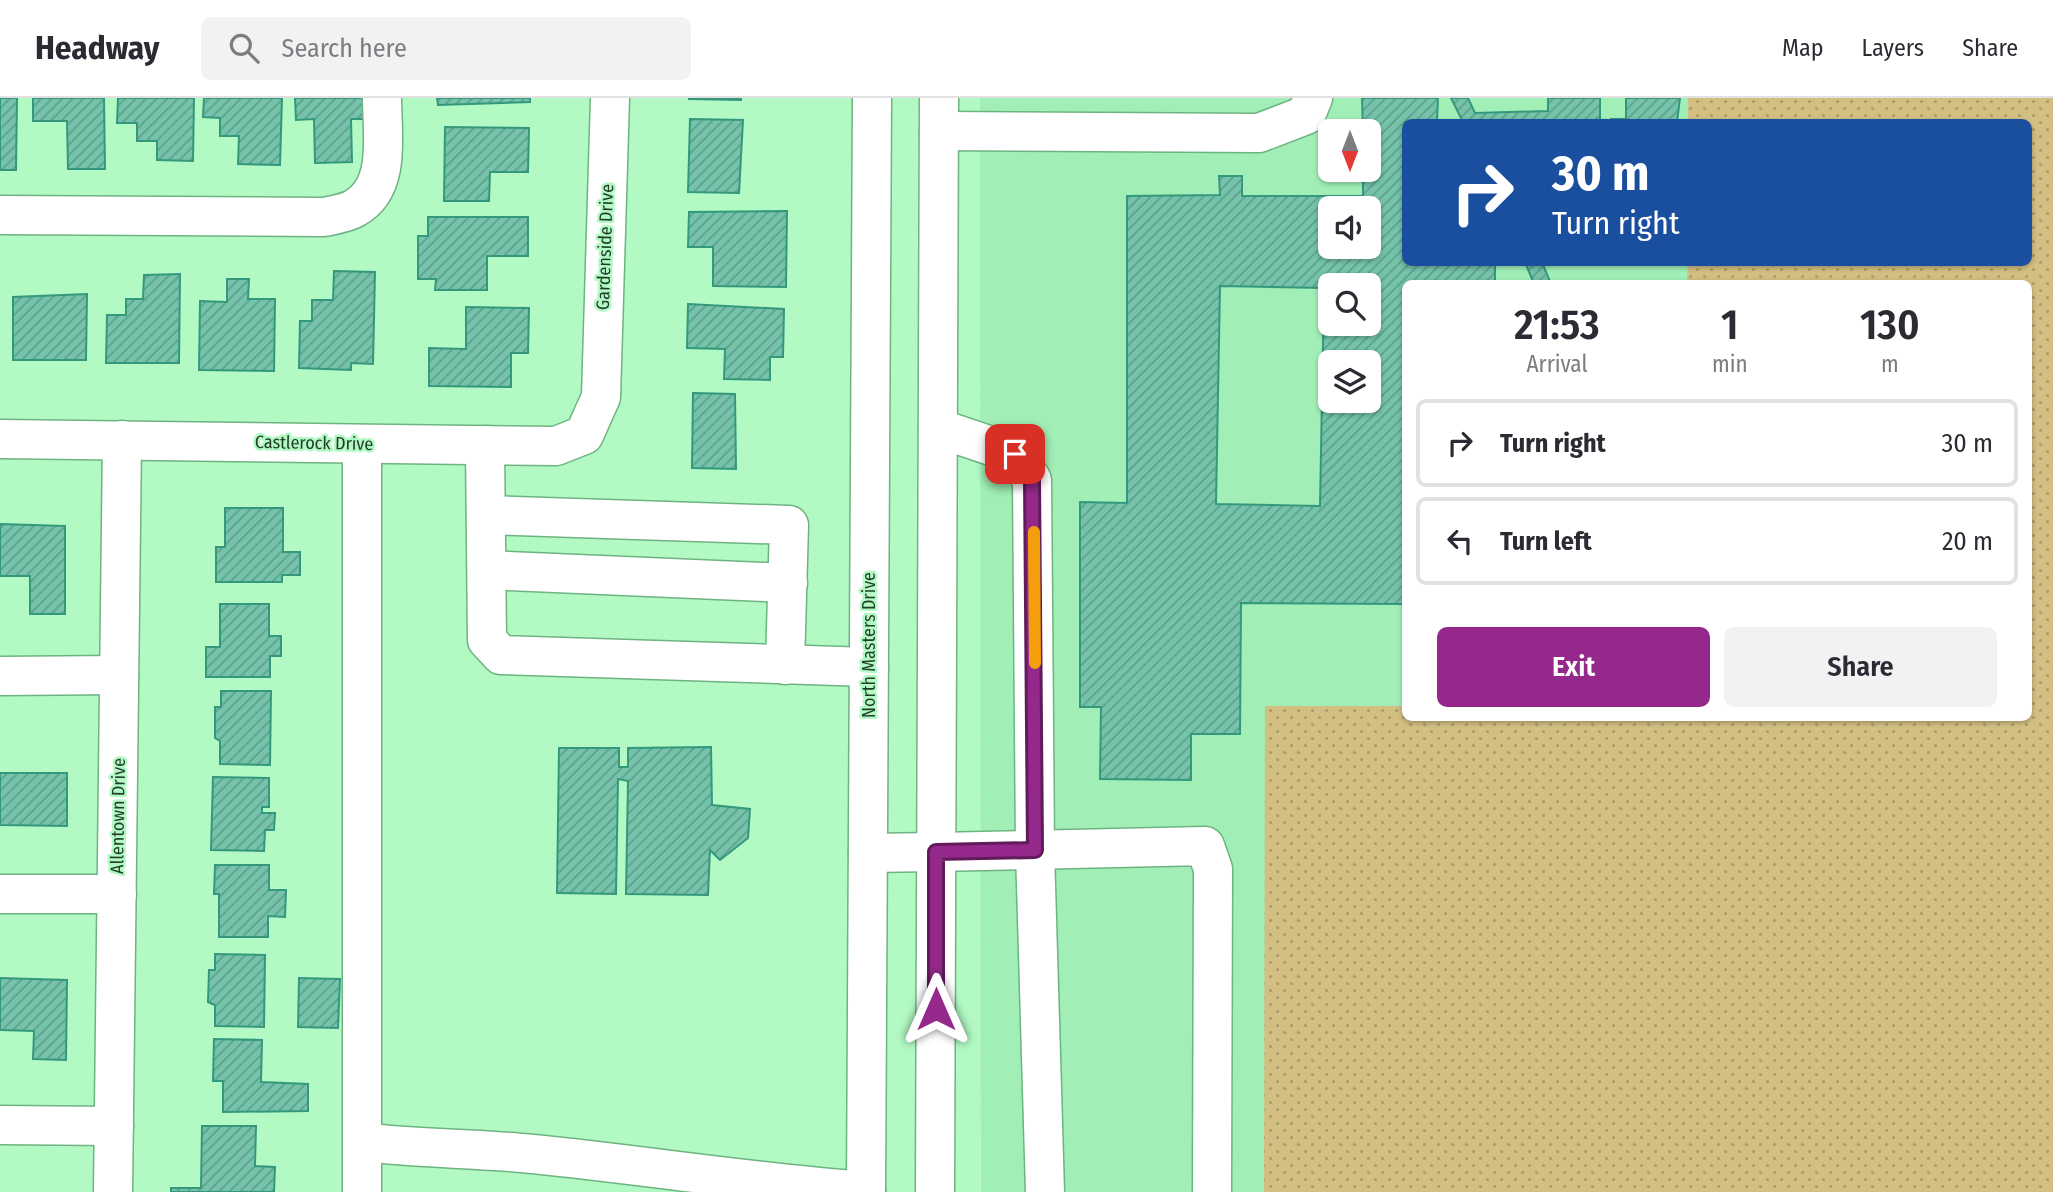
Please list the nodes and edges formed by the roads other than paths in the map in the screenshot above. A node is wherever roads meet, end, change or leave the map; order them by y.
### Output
1 (382, 98) edge
2 (610, 98) edge
3 (872, 98) edge
4 (1313, 98) edge
5 (939, 115) edge
6 (0, 215) edge
7 (601, 397) joint
8 (938, 428) junction
9 (0, 439) edge
10 (122, 440) junction
11 (362, 444) junction
12 (485, 445) junction
13 (486, 515) junction
14 (487, 570) junction
15 (788, 583) junction
16 (785, 665) junction
17 (869, 667) junction
18 (119, 675) junction
19 (0, 676) edge
20 (1035, 850) junction
21 (936, 852) junction
22 (868, 853) junction
23 (0, 894) edge
24 (117, 894) junction
25 (0, 1125) edge
26 (114, 1126) junction
27 (363, 1142) junction
28 (113, 1192) edge
29 (362, 1192) edge
30 (866, 1192) edge
31 (935, 1192) edge
32 (1045, 1192) edge
33 (1212, 1192) edge

1 - 6 main road
2 - 7 main road, Gardenside Drive
3 - 17 main road, North Masters Drive
4 - 5 main road
5 - 8 main road
7 - 12 main road, Castlerock Drive
8 - 20 main road
8 - 21 main road
9 - 10 main road, Castlerock Drive
10 - 11 main road, Castlerock Drive
10 - 18 main road, Allentown Drive
11 - 12 main road, Castlerock Drive
11 - 27 main road
12 - 13 main road
13 - 14 main road
13 - 15 main road
14 - 15 main road
14 - 16 main road
15 - 16 main road
16 - 17 main road
17 - 22 main road, North Masters Drive
18 - 19 main road
18 - 24 main road, Allentown Drive
20 - 21 main road
20 - 32 main road
20 - 33 main road
21 - 22 main road
21 - 31 main road
22 - 30 main road, North Masters Drive
23 - 24 main road
24 - 26 main road, Allentown Drive
25 - 26 main road
26 - 28 main road, Allentown Drive
27 - 29 main road
27 - 30 main road

